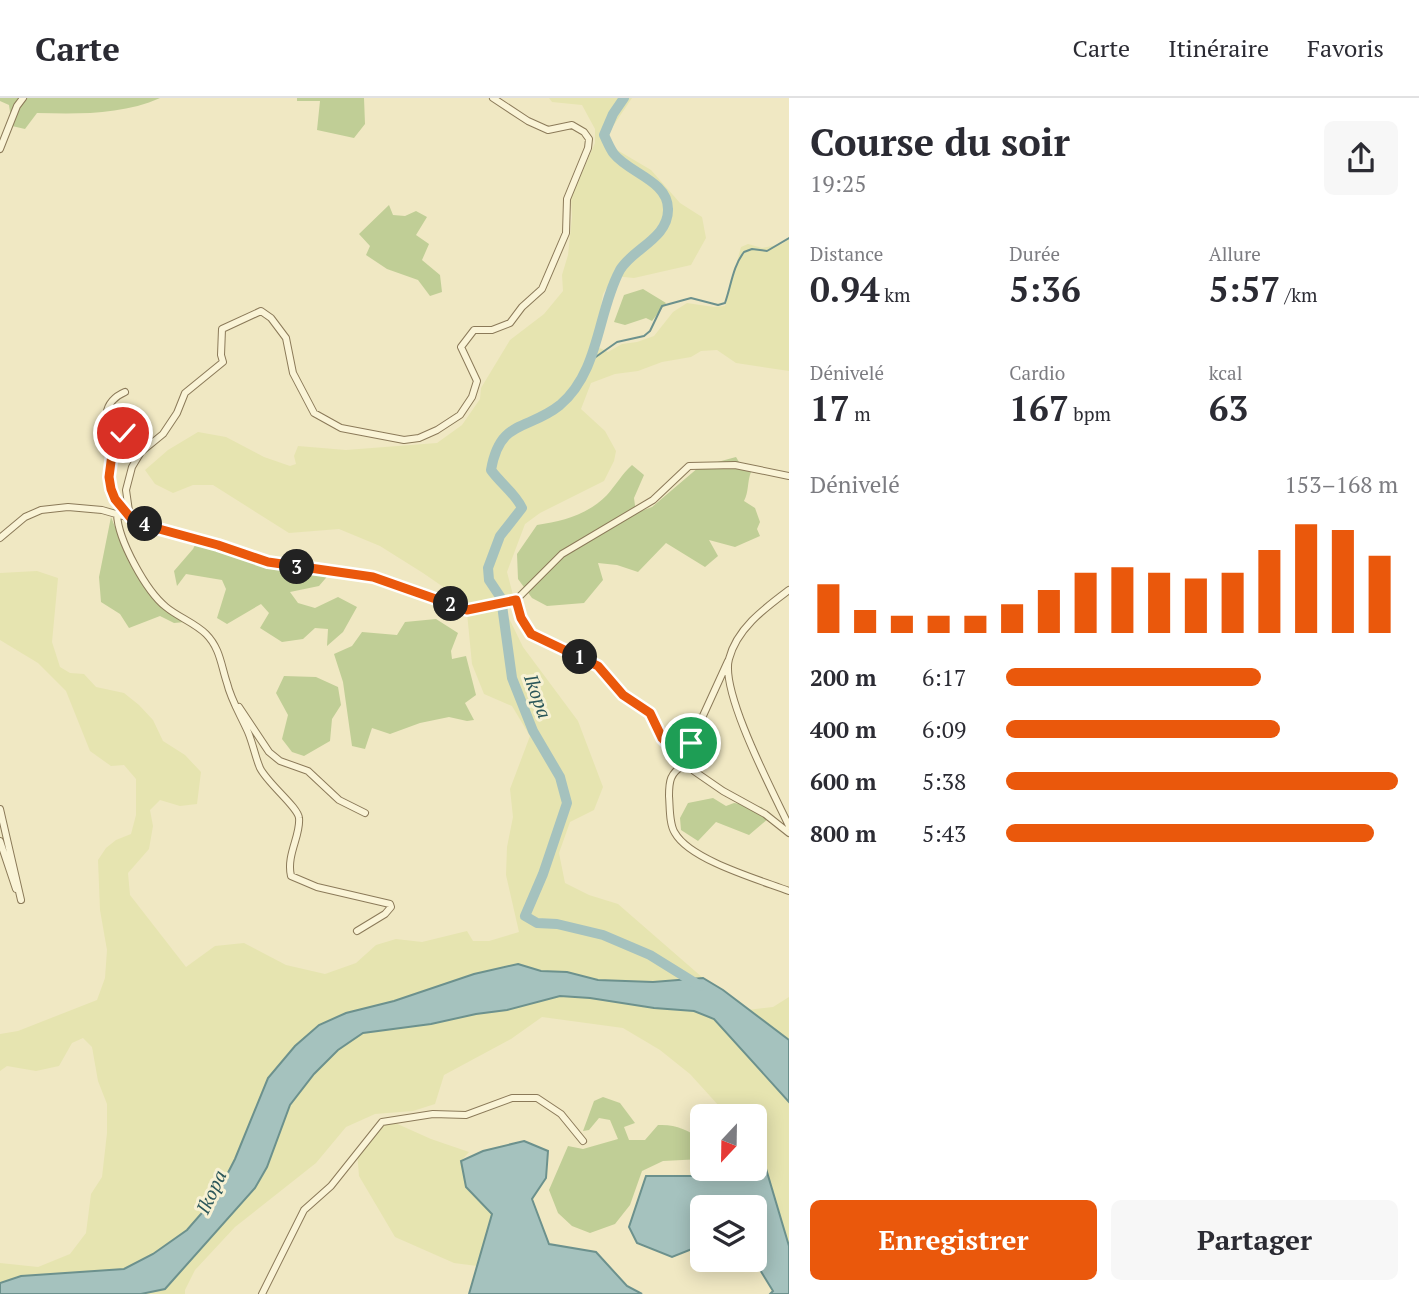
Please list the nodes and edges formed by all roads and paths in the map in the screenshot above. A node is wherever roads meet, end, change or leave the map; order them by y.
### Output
1 (23, 98) edge
2 (493, 98) edge
3 (0, 149) edge
4 (125, 392) dead end
5 (123, 433) dead end
6 (112, 454) junction
7 (789, 475) edge
8 (117, 514) junction
9 (130, 517) junction
10 (0, 538) edge
11 (789, 590) edge
12 (516, 600) junction
13 (728, 661) junction
14 (235, 702) junction
15 (686, 753) junction
16 (0, 809) edge
17 (365, 813) dead end
18 (789, 826) edge
19 (789, 833) edge
20 (0, 841) edge
21 (789, 891) edge
22 (356, 931) dead end
23 (583, 1141) dead end
24 (262, 1294) edge

1 - 3 street
2 - 9 street
4 - 6 street
5 - 6 street
6 - 9 street
7 - 12 street
8 - 9 street
8 - 10 street
8 - 14 street
9 - 12 street
11 - 13 street
12 - 15 street
13 - 15 street
13 - 18 street
14 - 17 street
14 - 22 street
15 - 19 street
15 - 21 street
16 - 20 street
23 - 24 street

